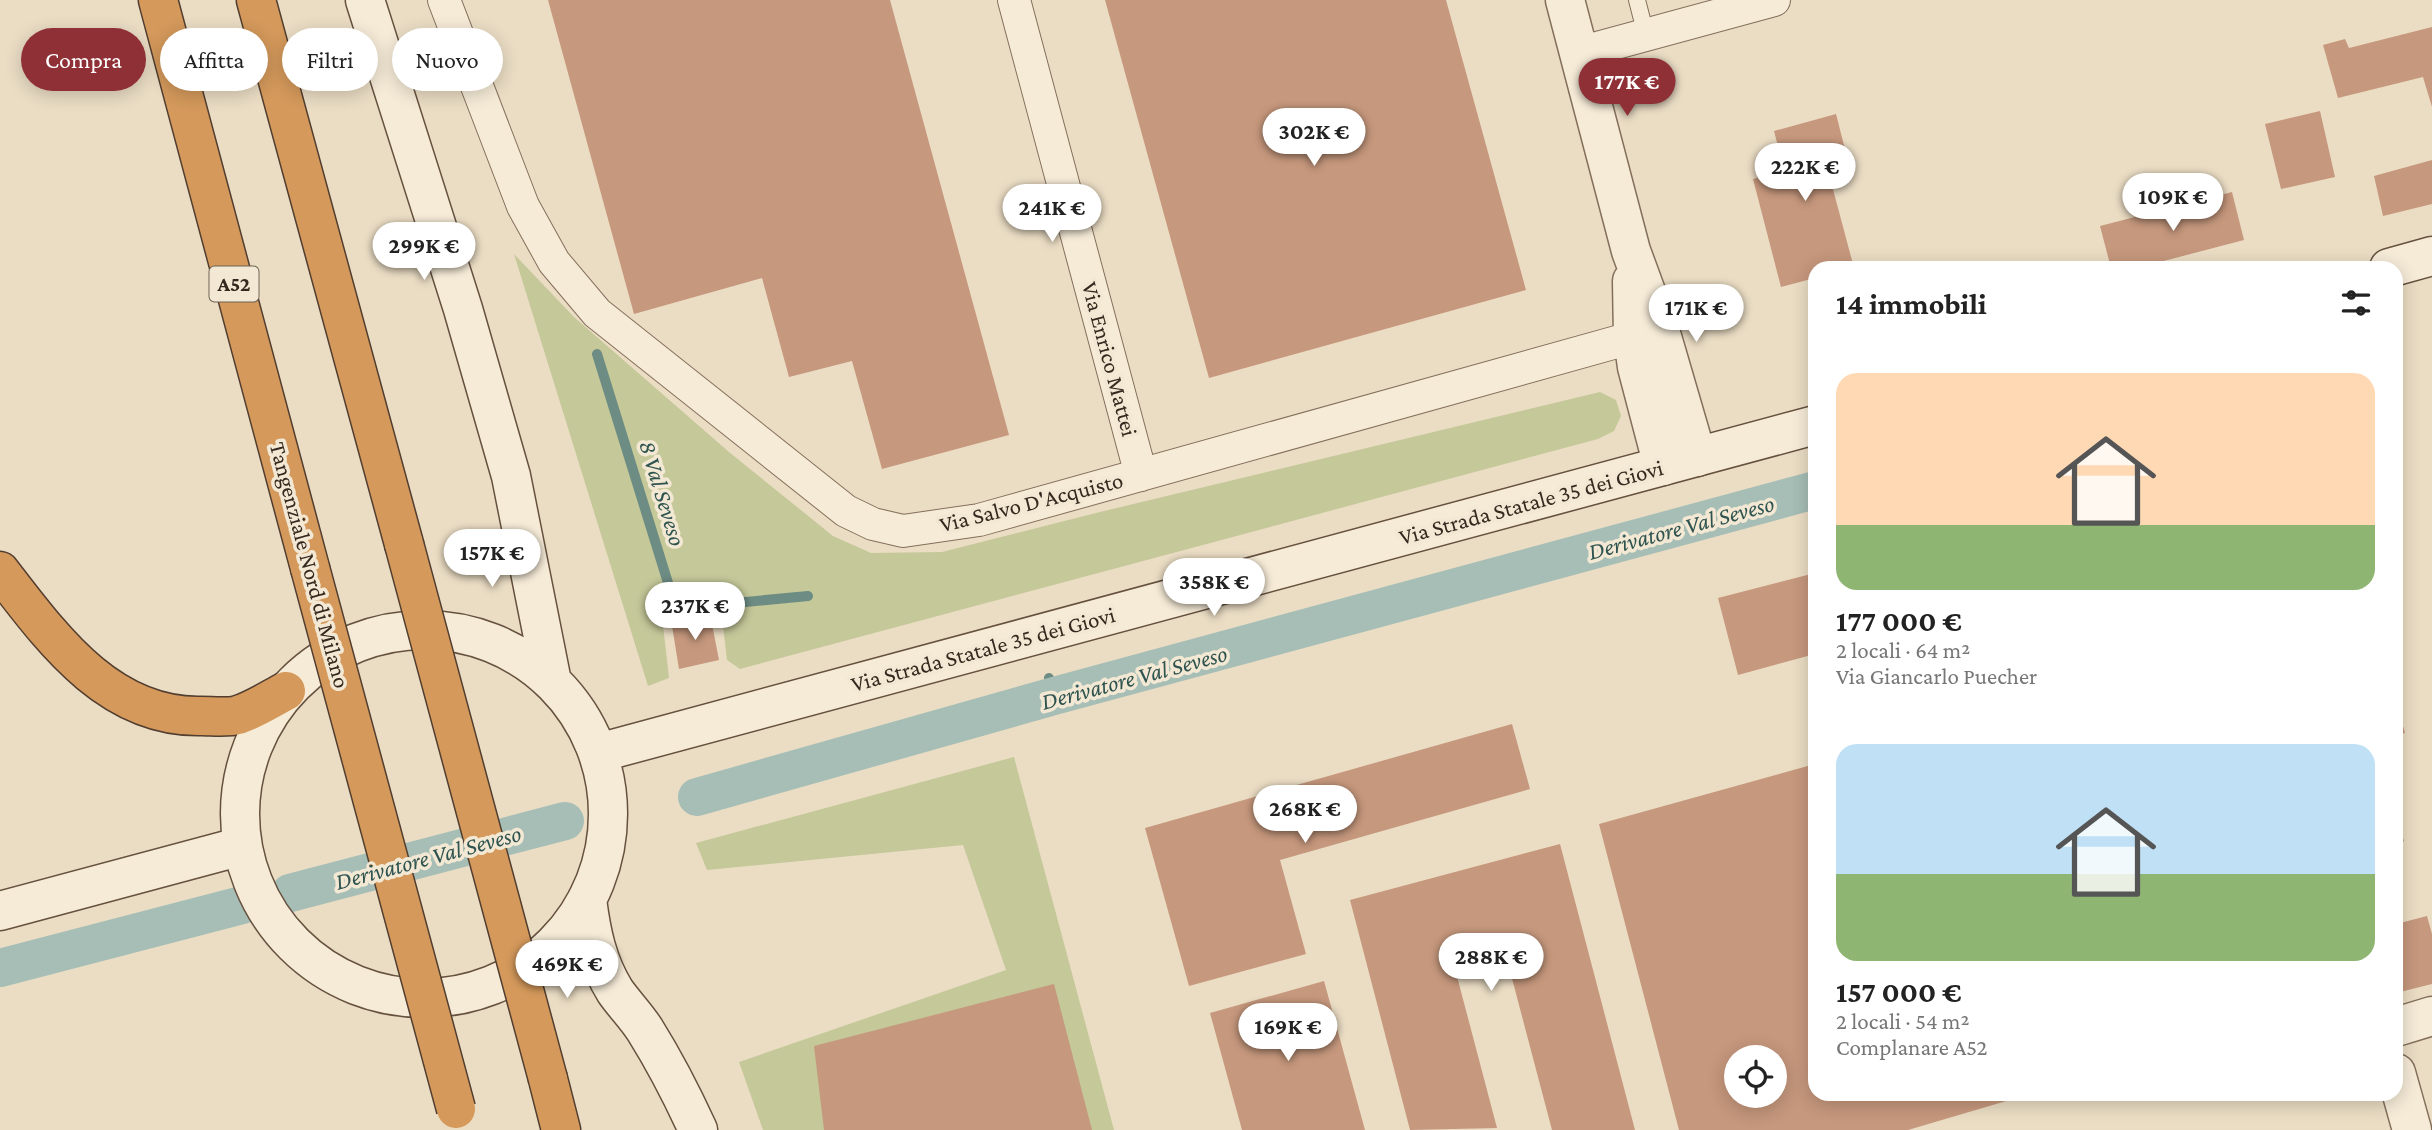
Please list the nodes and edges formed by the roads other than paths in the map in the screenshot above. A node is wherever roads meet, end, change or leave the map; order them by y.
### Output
1 (134, 0) edge
2 (158, 0) edge
3 (256, 0) edge
4 (365, 0) edge
5 (443, 0) edge
6 (1014, 0) edge
7 (1565, 0) edge
8 (1637, 0) edge
9 (1774, 0) edge
10 (1646, 35) junction
11 (1579, 53) junction
12 (2432, 256) edge
13 (228, 262) junction
14 (2403, 264) edge
15 (1647, 334) junction
16 (1808, 427) edge
17 (1680, 461) junction
18 (1141, 475) junction
19 (526, 554) junction
20 (0, 571) edge
21 (480, 638) junction
22 (552, 682) junction
23 (286, 691) junction
24 (598, 754) junction
25 (242, 846) junction
26 (587, 899) junction
27 (0, 911) edge
28 (536, 961) junction
29 (616, 992) junction
30 (2432, 1016) edge
31 (2403, 1025) edge
32 (2403, 1098) edge
33 (459, 1119) edge
34 (561, 1130) edge
35 (698, 1130) edge
36 (2412, 1130) edge

1 - 13 highway
2 - 13 highway, Tangenziale Nord di Milano / A52
3 - 34 highway, bridge
4 - 19 main road
5 - 18 street, Via Salvo D'Acquisto
6 - 18 street, Via Enrico Mattei
7 - 11 main road
8 - 10 lane
9 - 10 street
10 - 11 street
11 - 15 main road
12 - 14 main road
13 - 33 highway, Tangenziale Nord di Milano / A52, bridge
15 - 17 main road
15 - 18 street, Via Salvo D'Acquisto
16 - 17 main road, Via Strada Statale 35 dei Giovi
17 - 24 main road, Via Strada Statale 35 dei Giovi
19 - 21 main road
19 - 22 main road
20 - 23 highway
21 - 22 main road
21 - 23 main road
22 - 24 main road
23 - 25 main road
24 - 26 main road
25 - 27 main road
25 - 28 main road
26 - 28 main road
26 - 29 main road
28 - 29 main road
29 - 35 main road
30 - 31 main road
32 - 36 main road

